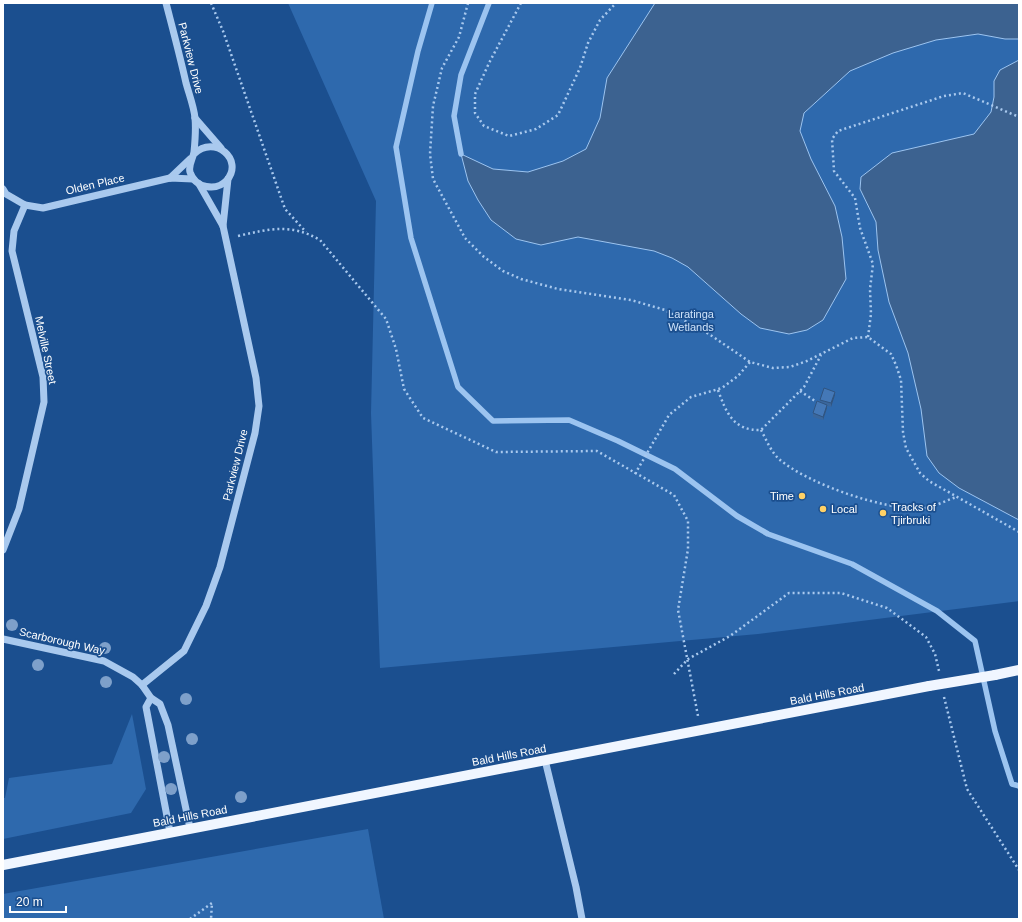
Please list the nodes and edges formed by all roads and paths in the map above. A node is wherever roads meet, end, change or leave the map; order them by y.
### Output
1 (166, 3) edge
2 (211, 3) edge
3 (468, 3) edge
4 (521, 3) edge
5 (616, 3) edge
6 (1019, 117) edge
7 (195, 118) junction
8 (222, 149) junction
9 (192, 156) junction
10 (170, 178) junction
11 (228, 180) junction
12 (196, 181) junction
13 (3, 189) edge
14 (25, 205) junction
15 (223, 226) junction
16 (306, 232) junction
17 (225, 239) junction
18 (868, 337) junction
19 (822, 355) junction
20 (750, 362) junction
21 (718, 390) junction
22 (800, 391) junction
23 (822, 405) edge
24 (761, 430) junction
25 (635, 474) junction
26 (957, 497) junction
27 (1019, 532) edge
28 (3, 550) edge
29 (3, 639) edge
30 (688, 659) junction
31 (938, 667) dead end
32 (1019, 670) edge
33 (674, 674) dead end
34 (142, 685) junction
35 (151, 698) junction
36 (945, 700) dead end
37 (701, 730) junction
38 (545, 760) junction
39 (190, 828) junction
40 (170, 832) junction
41 (3, 864) edge
42 (1019, 870) edge
43 (190, 919) edge
44 (212, 919) edge
45 (582, 919) edge

1 - 7 street, Parkview Drive
2 - 16 path
3 - 20 path
4 - 5 path
6 - 18 path
7 - 8 street, Parkview Drive
7 - 9 street, Parkview Drive
8 - 9 street
8 - 11 street
9 - 10 street
9 - 12 street
10 - 12 street, Olden Place
10 - 14 street, Olden Place
11 - 12 street
11 - 15 street, Parkview Drive
12 - 15 street, Parkview Drive
13 - 14 street
14 - 28 street, Melville Street
15 - 17 street, Parkview Drive
16 - 17 path
16 - 25 path
17 - 34 street, Parkview Drive
18 - 19 path
18 - 26 path
19 - 20 path
19 - 22 path
20 - 21 path
21 - 24 path
21 - 25 path
22 - 23 path
22 - 24 path
24 - 26 path
25 - 30 path
26 - 27 path
29 - 34 street, Scarborough Way
30 - 31 path
30 - 33 path
30 - 37 path
32 - 37 main road, Bald Hills Road, bridge
34 - 35 street, Scarborough Way
35 - 39 street, Scarborough Way
35 - 40 street
36 - 42 path
37 - 38 main road, Bald Hills Road
38 - 39 main road, Bald Hills Road
38 - 45 street
39 - 40 main road, Bald Hills Road
40 - 41 main road, Bald Hills Road
43 - 44 path

